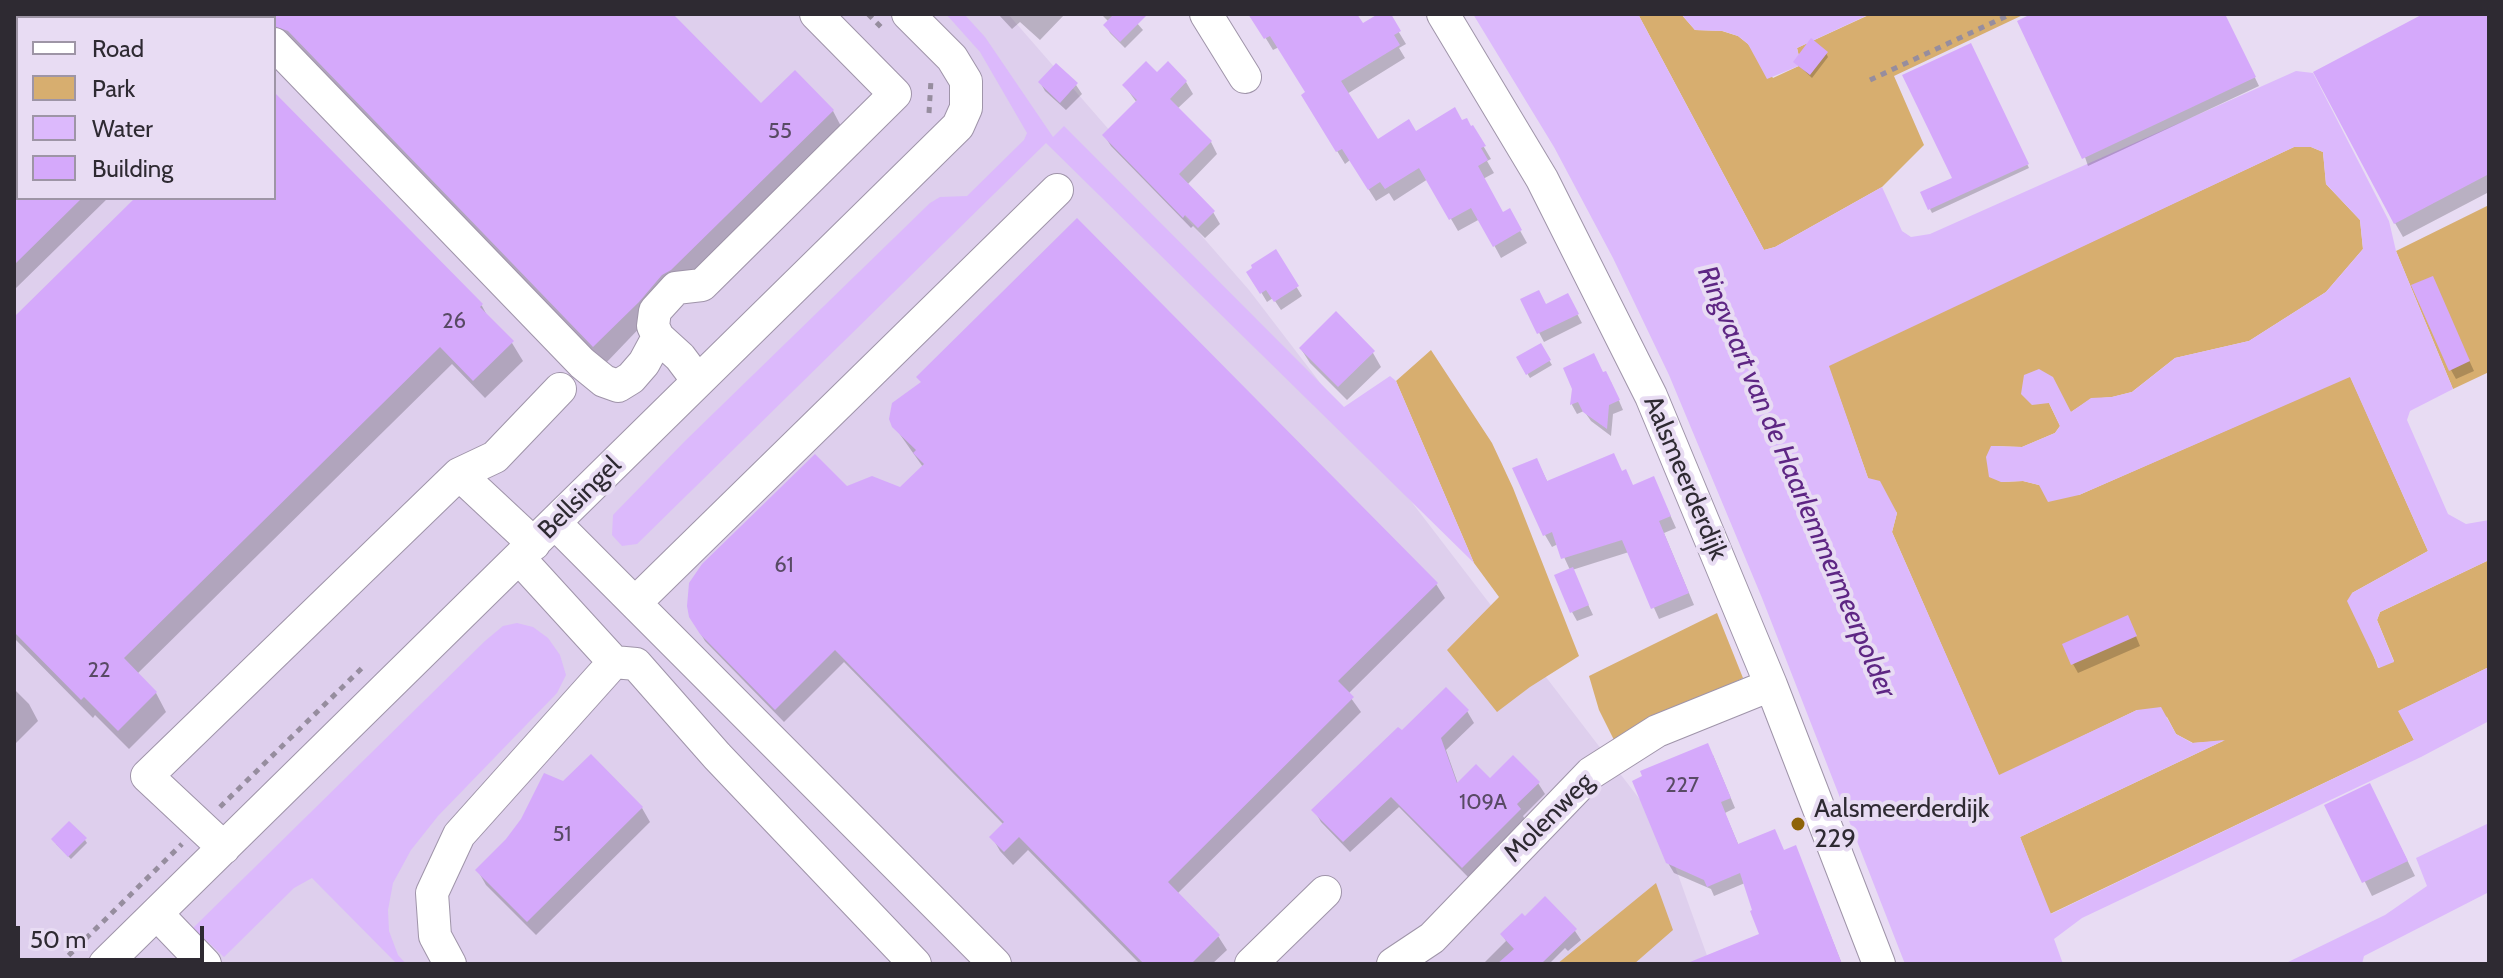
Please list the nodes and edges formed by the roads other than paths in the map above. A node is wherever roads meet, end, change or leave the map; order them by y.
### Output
1 (816, 14) edge
2 (1206, 14) edge
3 (1443, 14) edge
4 (898, 25) edge
5 (276, 46) edge
6 (1245, 77) dead end
7 (1057, 190) dead end
8 (658, 337) junction
9 (698, 381) junction
10 (560, 389) dead end
11 (459, 474) junction
12 (536, 542) junction
13 (635, 603) junction
14 (614, 662) junction
15 (1771, 685) junction
16 (212, 837) junction
17 (1325, 892) dead end
18 (157, 914) junction
19 (105, 964) edge
20 (205, 964) edge
21 (450, 964) edge
22 (915, 964) edge
23 (995, 964) edge
24 (1251, 964) edge
25 (1393, 964) edge
26 (1879, 964) edge

1 - 8 street
2 - 6 street
3 - 15 street, Aalsmeerderdijk
4 - 9 street, Bellsingel
5 - 8 street
7 - 13 street
8 - 9 street
9 - 12 street, Bellsingel
10 - 11 street
11 - 12 street
11 - 16 street
12 - 13 street
12 - 14 street
12 - 16 street, Bellsingel
13 - 23 street
14 - 21 street
14 - 22 street
15 - 25 street, Molenweg
15 - 26 street, Aalsmeerderdijk
16 - 18 street, Bellsingel
17 - 24 street
18 - 19 street, Bellsingel
18 - 20 street

